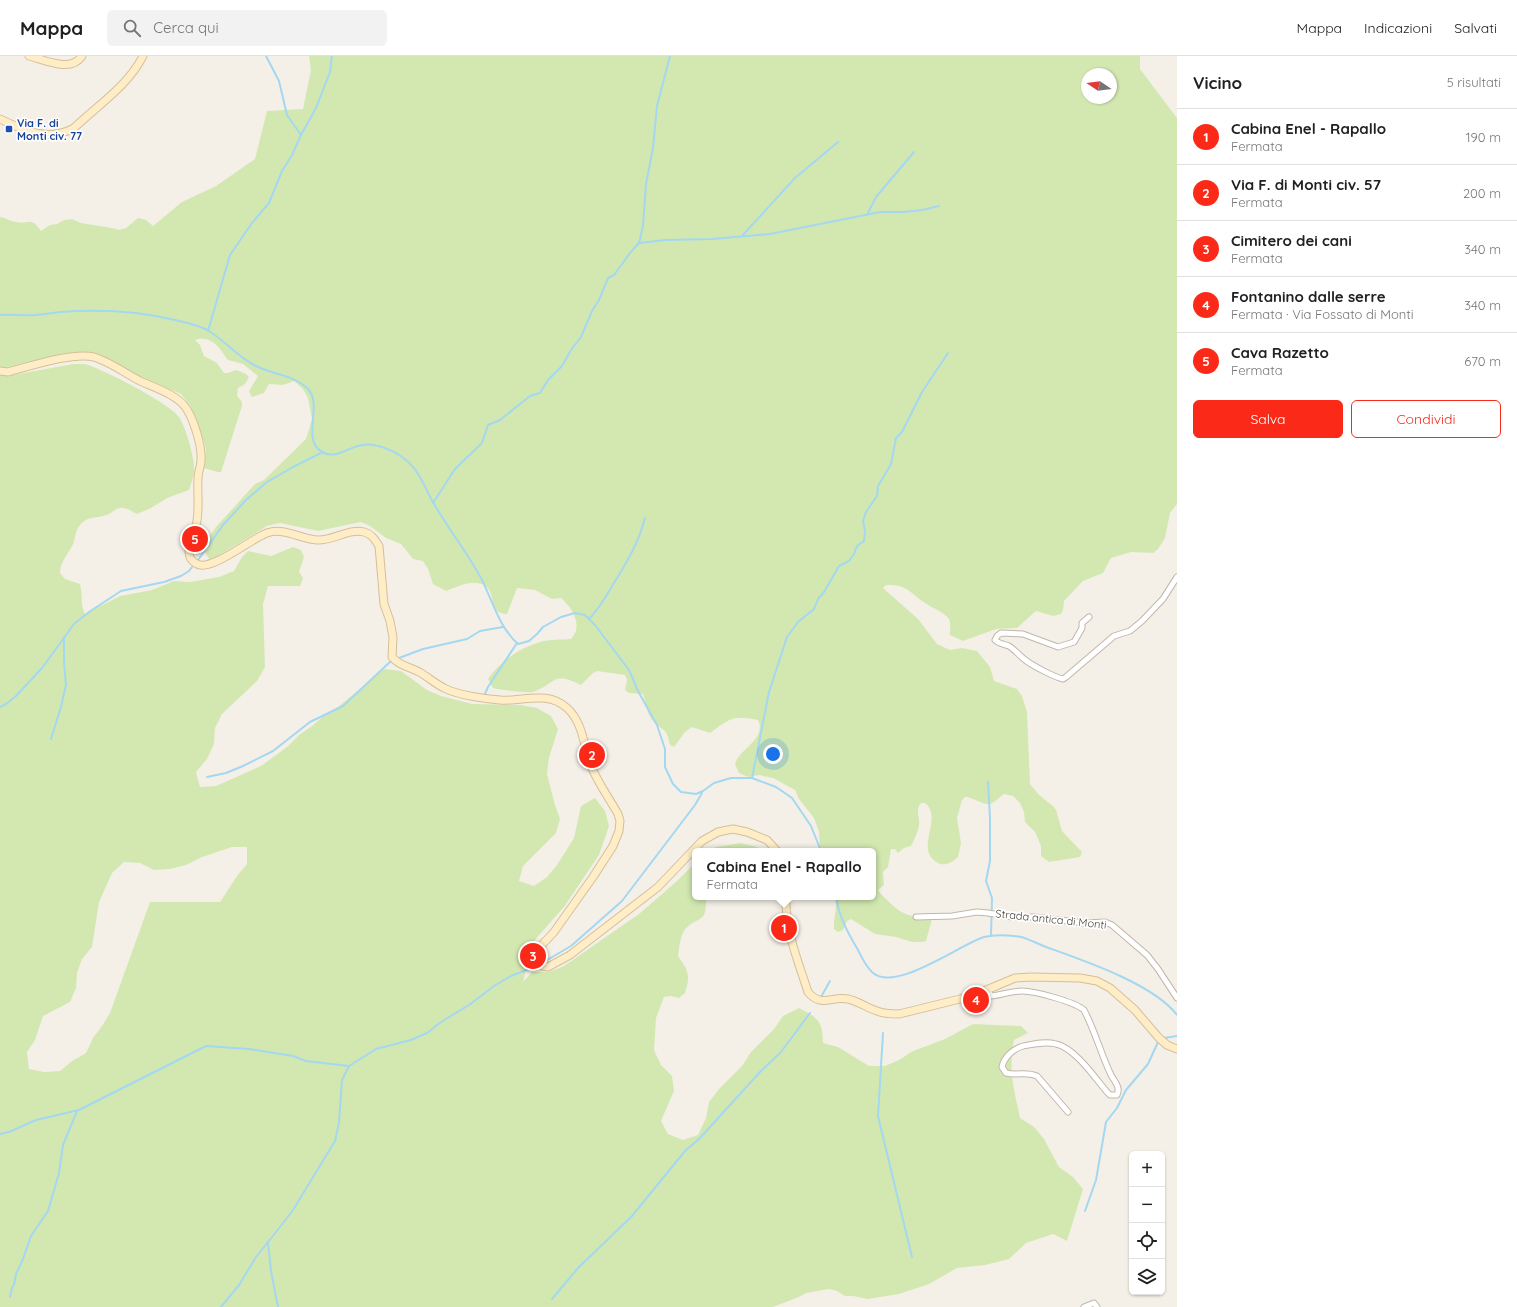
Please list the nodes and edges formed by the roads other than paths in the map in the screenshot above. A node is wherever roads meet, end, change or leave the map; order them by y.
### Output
1 (29, 56) edge
2 (82, 56) edge
3 (143, 56) edge
4 (0, 119) edge
5 (0, 371) edge
6 (1177, 577) edge
7 (1089, 617) dead end
8 (695, 848) edge
9 (774, 848) edge
10 (692, 851) edge
11 (786, 900) edge
12 (916, 917) dead end
13 (986, 989) junction
14 (1177, 998) edge
15 (1177, 1050) edge
16 (1068, 1112) dead end
17 (1084, 1307) edge
18 (1097, 1307) edge

1 - 2 street
3 - 4 street
5 - 10 street
6 - 7 street
8 - 9 street
11 - 13 street
12 - 14 street, Strada antica di Monti
13 - 15 street
13 - 16 street
17 - 18 street

